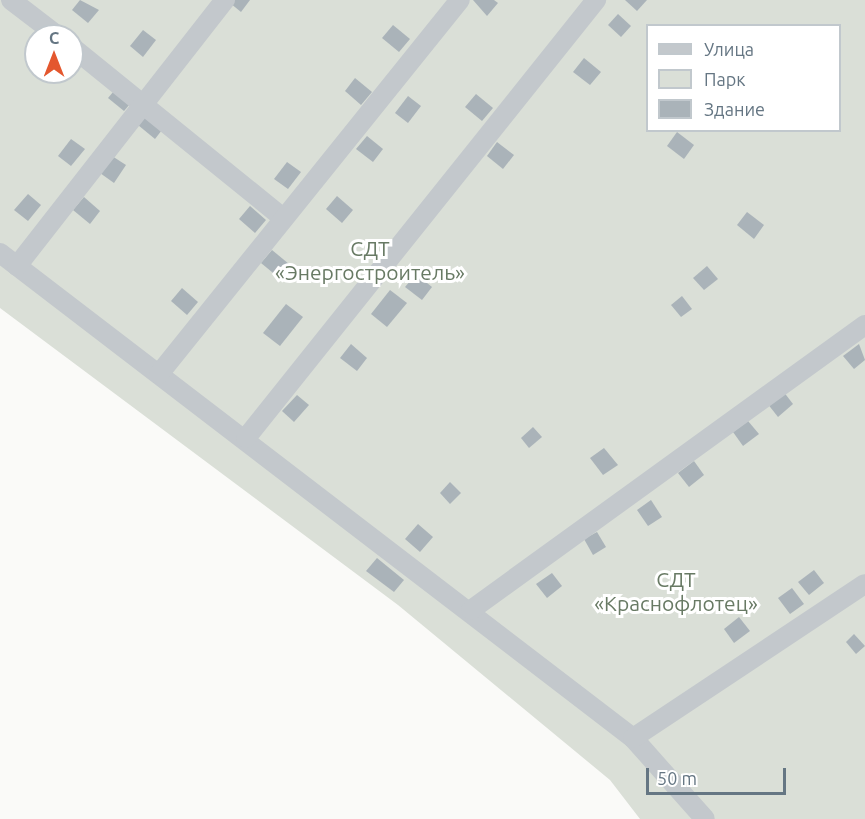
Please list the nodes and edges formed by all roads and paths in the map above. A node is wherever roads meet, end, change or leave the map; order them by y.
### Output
1 (11, 0) edge
2 (225, 0) edge
3 (460, 0) edge
4 (596, 0) edge
5 (42, 24) edge
6 (84, 56) edge
7 (143, 101) junction
8 (283, 218) junction
9 (0, 253) edge
10 (17, 266) junction
11 (865, 325) edge
12 (159, 374) junction
13 (246, 438) junction
14 (865, 584) edge
15 (471, 610) junction
16 (633, 738) junction
17 (705, 819) edge

1 - 5 lane
2 - 7 lane
3 - 8 lane
4 - 13 lane
6 - 7 lane
7 - 8 lane
7 - 10 lane
8 - 12 lane
9 - 10 lane
10 - 12 lane
11 - 15 lane
12 - 13 lane
13 - 15 lane
14 - 16 lane
15 - 16 lane
16 - 17 lane

